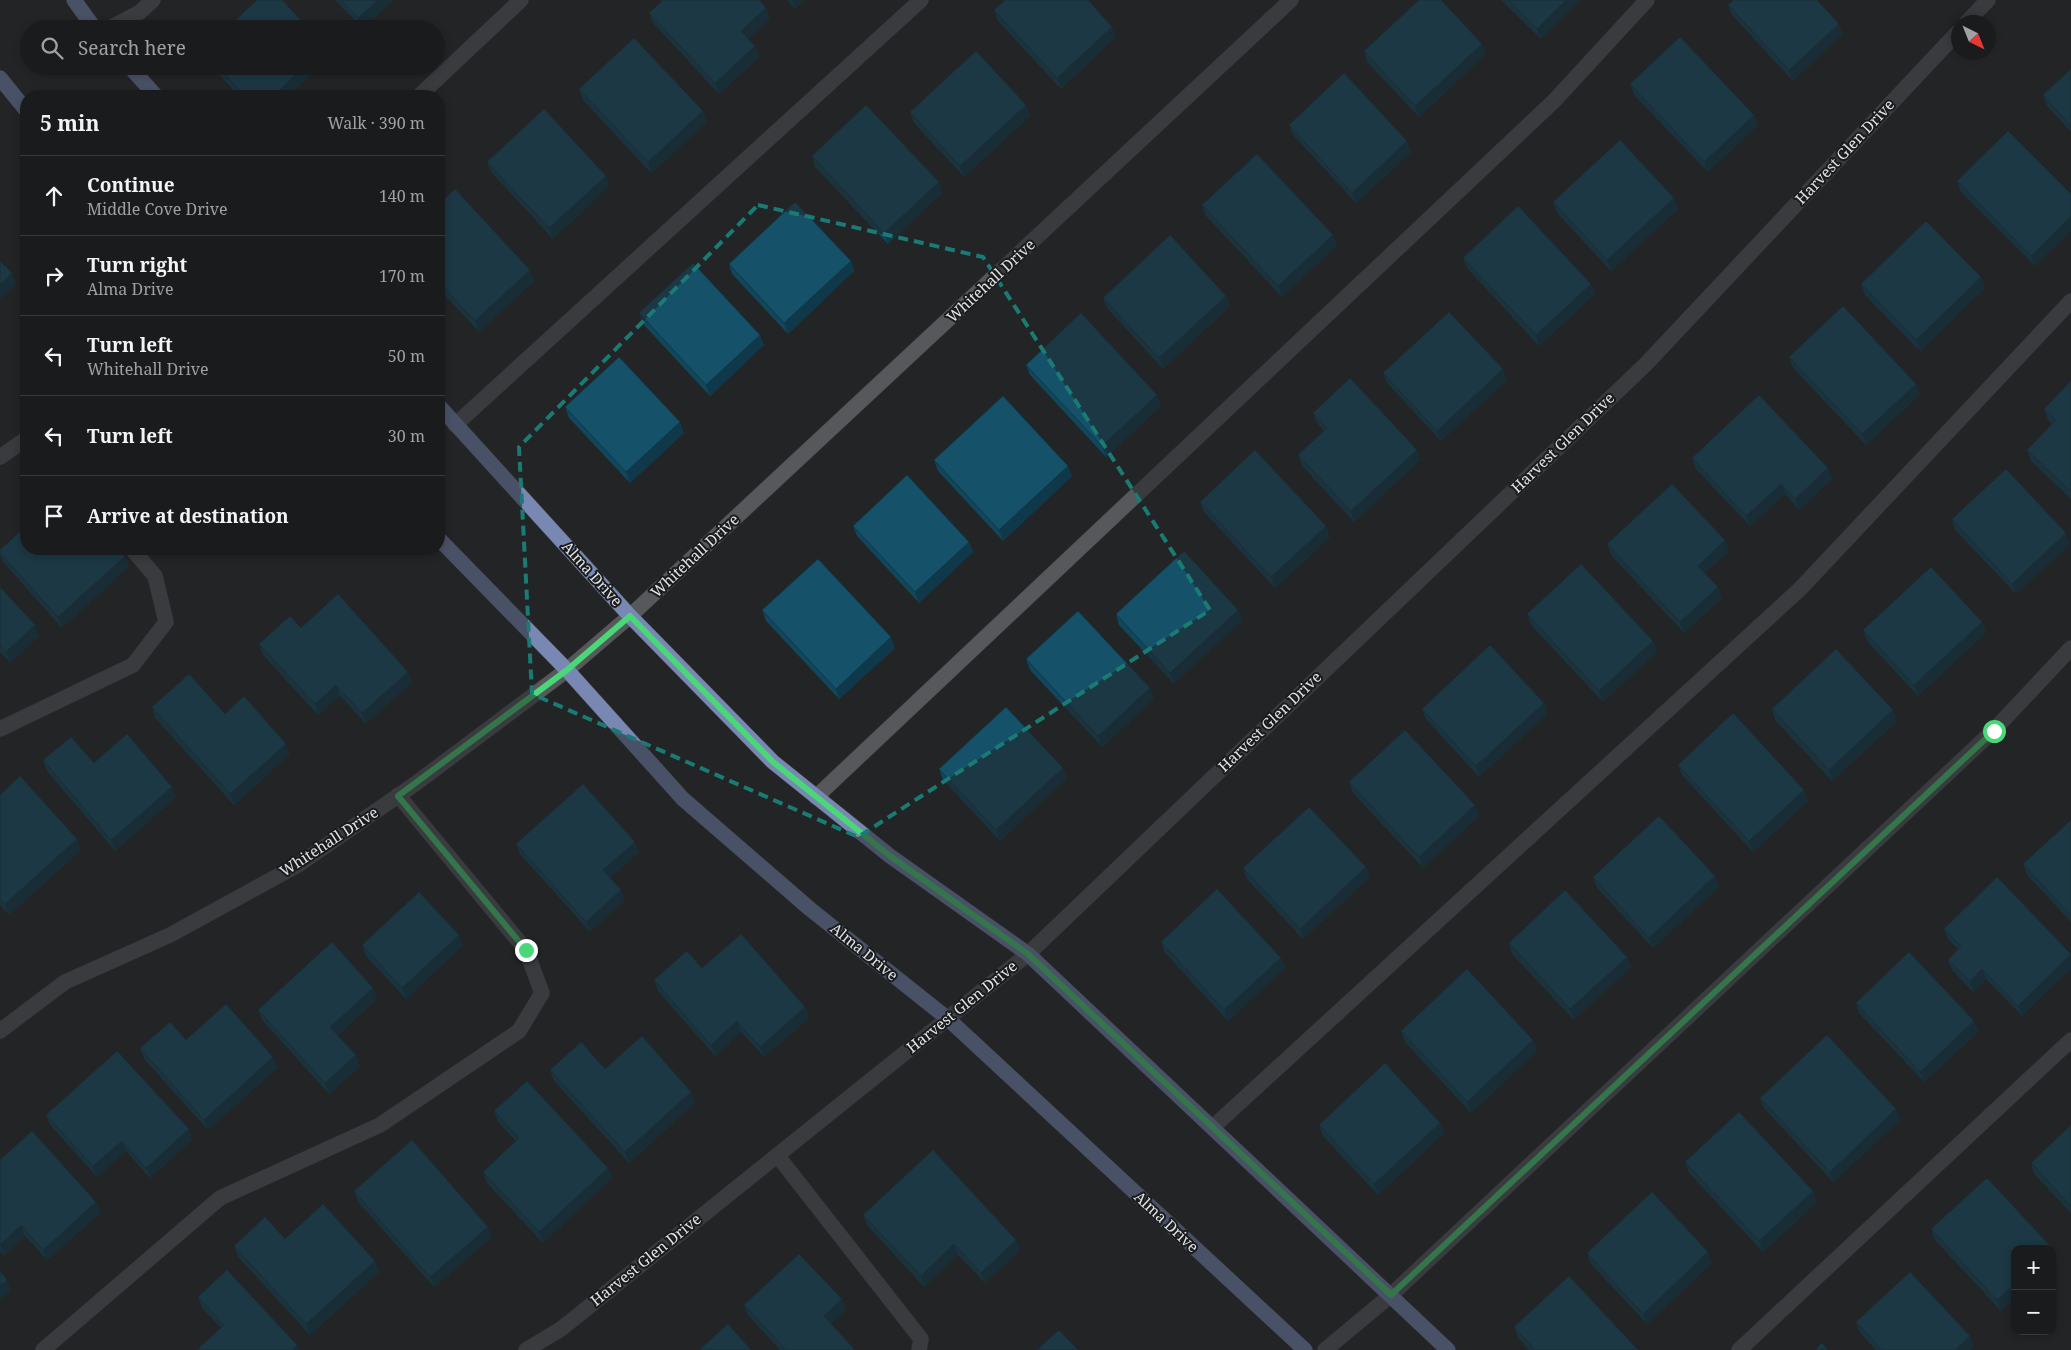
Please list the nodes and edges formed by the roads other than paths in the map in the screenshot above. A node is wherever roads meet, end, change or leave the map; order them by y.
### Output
1 (74, 0) edge
2 (153, 0) edge
3 (521, 0) edge
4 (921, 0) edge
5 (1291, 0) edge
6 (1647, 0) edge
7 (1988, 0) edge
8 (1974, 15) edge
9 (88, 20) edge
10 (125, 20) edge
11 (1951, 39) edge
12 (445, 71) edge
13 (137, 75) edge
14 (441, 75) edge
15 (0, 78) edge
16 (151, 90) edge
17 (424, 90) edge
18 (20, 103) edge
19 (2071, 300) edge
20 (445, 413) edge
21 (456, 425) junction
22 (20, 443) edge
23 (0, 457) edge
24 (445, 545) edge
25 (137, 555) edge
26 (630, 616) junction
27 (2071, 648) edge
28 (567, 670) junction
29 (0, 729) edge
30 (398, 796) junction
31 (816, 797) junction
32 (1028, 954) junction
33 (947, 1018) junction
34 (0, 1031) edge
35 (2071, 1040) edge
36 (1213, 1127) junction
37 (777, 1156) junction
38 (1391, 1295) junction
39 (43, 1350) edge
40 (526, 1350) edge
41 (919, 1350) edge
42 (1305, 1350) edge
43 (1325, 1350) edge
44 (1448, 1350) edge
45 (1739, 1350) edge

1 - 9 main road
2 - 10 street
3 - 12 street
4 - 21 street
5 - 26 street, Whitehall Drive
6 - 31 street
7 - 8 street
11 - 32 street, Harvest Glen Drive
13 - 16 main road
14 - 17 street
15 - 18 main road
19 - 36 street
20 - 21 main road, Alma Drive
21 - 26 main road, Alma Drive
22 - 23 street
24 - 28 main road, Alma Drive
25 - 29 street
26 - 28 street, Whitehall Drive
26 - 31 main road, Alma Drive
27 - 38 street
28 - 30 street, Whitehall Drive
28 - 33 main road, Alma Drive
30 - 34 street, Whitehall Drive
30 - 39 street
31 - 32 main road, Alma Drive
32 - 33 street, Harvest Glen Drive
32 - 36 main road, Alma Drive
33 - 37 street, Harvest Glen Drive
33 - 42 main road, Alma Drive
35 - 45 street
36 - 38 main road, Alma Drive
37 - 40 street, Harvest Glen Drive
37 - 41 street
38 - 43 street
38 - 44 main road, Alma Drive

